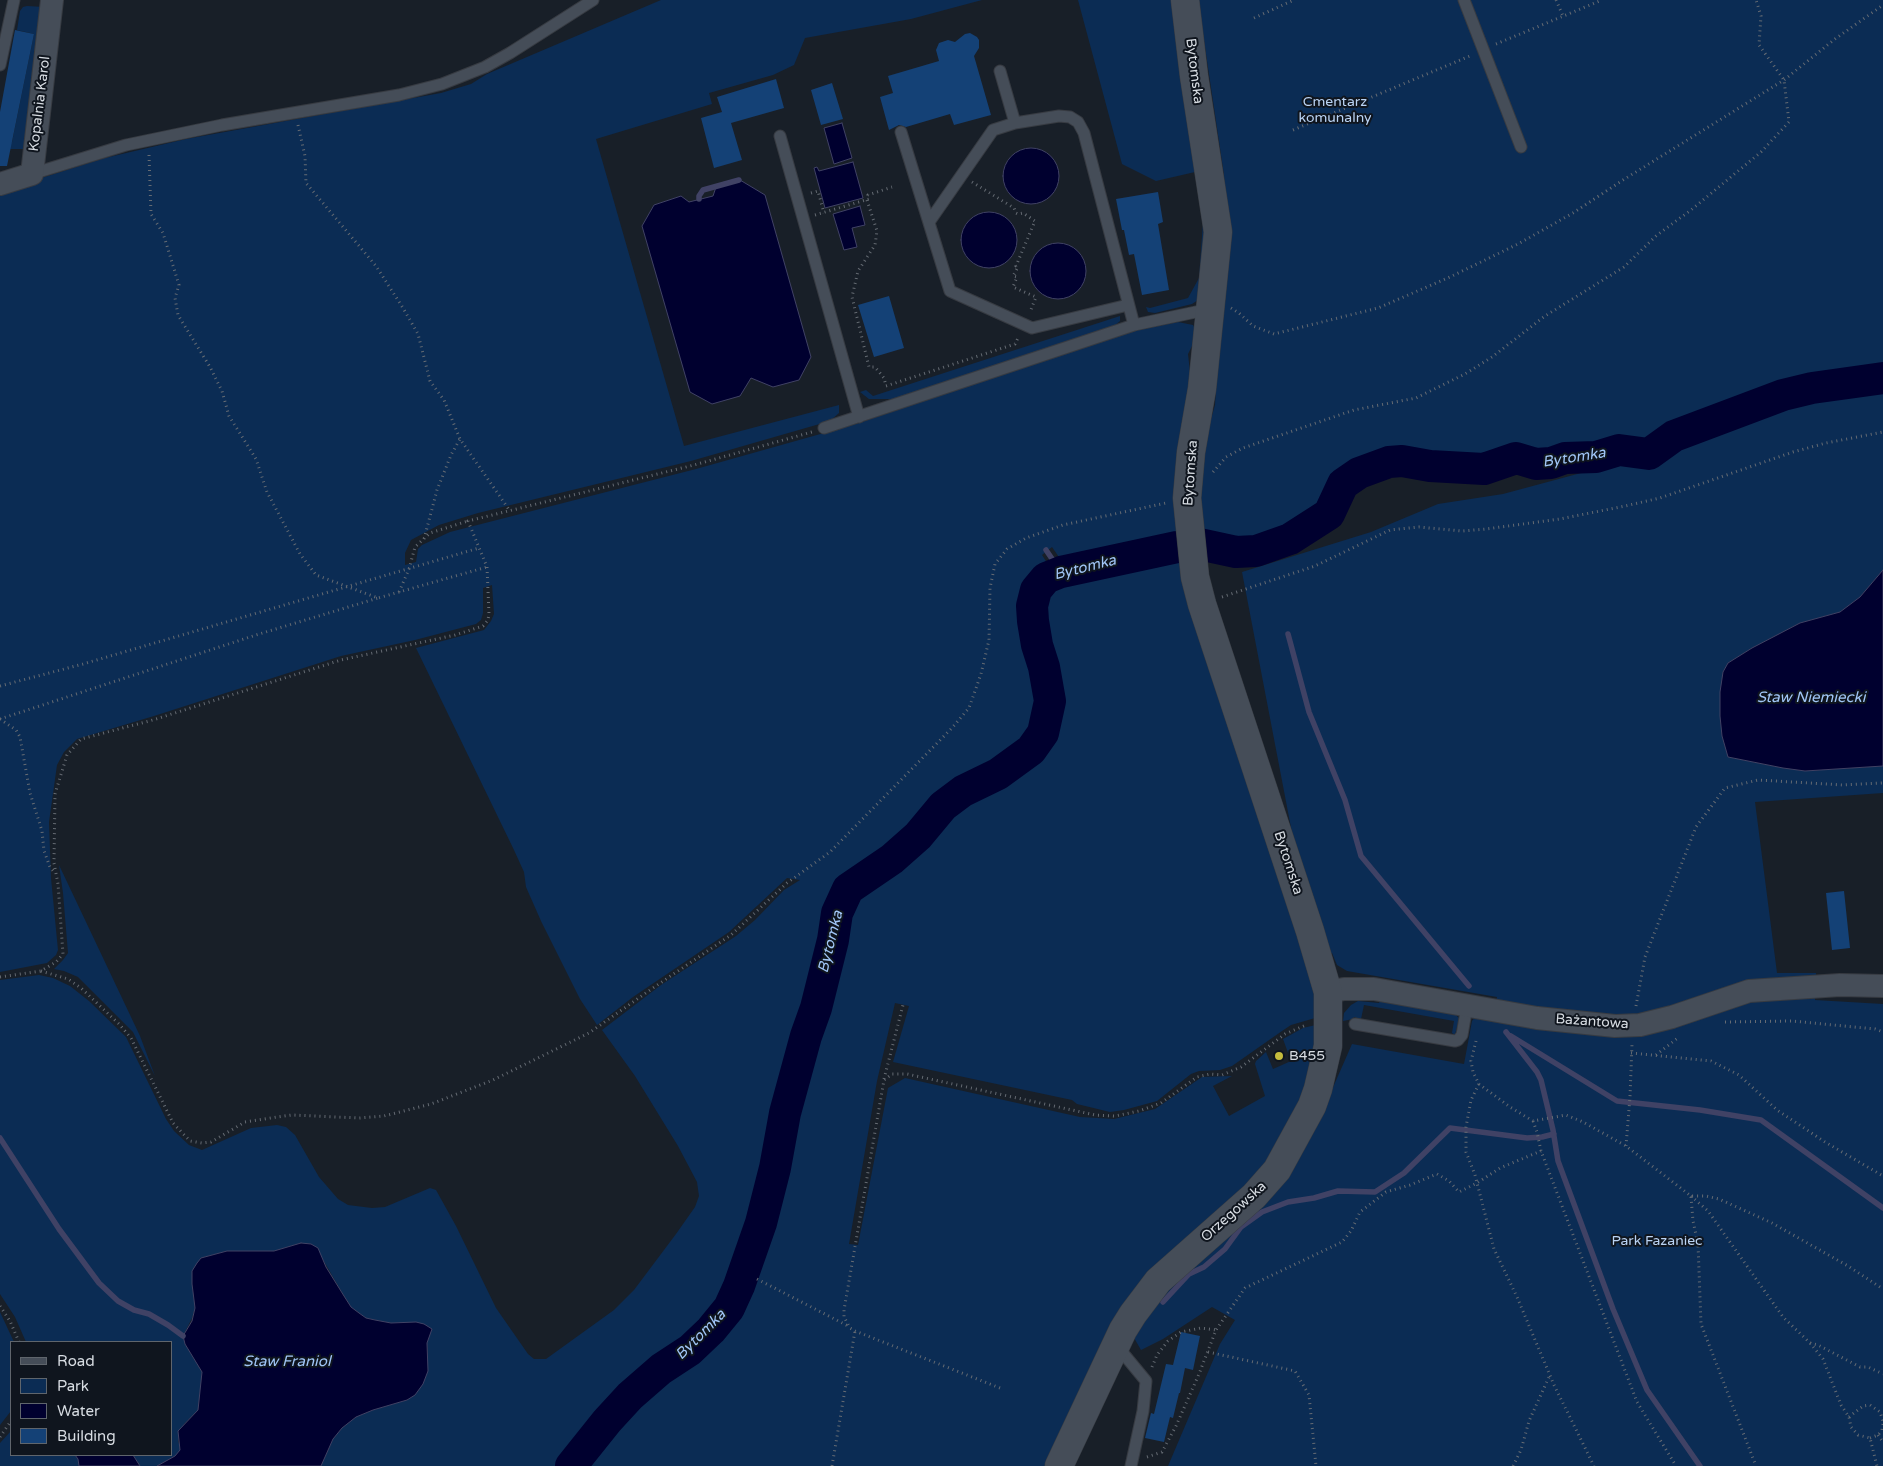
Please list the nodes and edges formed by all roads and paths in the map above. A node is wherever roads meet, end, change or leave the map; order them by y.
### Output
1 (14, 0) edge
2 (52, 0) edge
3 (593, 0) edge
4 (1185, 0) edge
5 (1294, 0) edge
6 (1464, 0) edge
7 (1556, 0) edge
8 (1602, 0) edge
9 (1756, 0) edge
10 (1883, 5) edge
11 (1562, 16) junction
12 (1254, 18) dead end
13 (1484, 50) junction
14 (0, 65) edge
15 (1000, 71) dead end
16 (1784, 80) junction
17 (295, 112) junction
18 (1016, 123) junction
19 (1293, 130) dead end
20 (901, 132) dead end
21 (780, 136) dead end
22 (148, 141) junction
23 (1521, 147) dead end
24 (32, 174) junction
25 (970, 180) dead end
26 (0, 184) edge
27 (892, 187) dead end
28 (812, 192) dead end
29 (867, 200) junction
30 (824, 213) junction
31 (819, 214) dead end
32 (929, 222) junction
33 (1128, 305) junction
34 (1210, 309) junction
35 (1031, 310) dead end
36 (1134, 325) junction
37 (1019, 335) dead end
38 (859, 417) junction
39 (824, 428) joint
40 (1883, 432) edge
41 (460, 439) junction
42 (1211, 474) dead end
43 (1187, 498) junction
44 (511, 511) junction
45 (468, 521) junction
46 (424, 539) junction
47 (479, 548) junction
48 (487, 567) junction
49 (409, 569) junction
50 (348, 587) junction
51 (399, 592) junction
52 (378, 598) junction
53 (1202, 604) junction
54 (0, 686) edge
55 (0, 719) edge
56 (1883, 783) edge
57 (56, 874) junction
58 (1310, 931) joint
59 (41, 971) junction
60 (0, 977) edge
61 (1883, 986) edge
62 (1328, 992) junction
63 (903, 1005) dead end
64 (1467, 1006) junction
65 (1328, 1020) junction
66 (1721, 1022) dead end
67 (1355, 1024) dead end
68 (1632, 1025) junction
69 (1883, 1032) edge
70 (1478, 1034) dead end
71 (1687, 1034) dead end
72 (1631, 1053) junction
73 (1656, 1056) junction
74 (1478, 1084) junction
75 (882, 1085) junction
76 (1533, 1121) junction
77 (1626, 1146) junction
78 (1541, 1151) junction
79 (1883, 1176) edge
80 (1477, 1184) junction
81 (1691, 1196) junction
82 (757, 1279) dead end
83 (1883, 1289) edge
84 (0, 1306) edge
85 (850, 1328) junction
86 (1216, 1330) junction
87 (855, 1331) junction
88 (19, 1341) edge
89 (1116, 1344) junction
90 (1810, 1344) junction
91 (1208, 1352) junction
92 (1883, 1374) edge
93 (1550, 1376) junction
94 (1146, 1381) junction
95 (1000, 1388) dead end
96 (1849, 1417) junction
97 (10, 1422) edge
98 (1883, 1422) edge
99 (1878, 1435) junction
100 (0, 1437) edge
101 (1870, 1438) junction
102 (1883, 1442) edge
103 (1132, 1462) edge
104 (832, 1466) edge
105 (1058, 1466) edge
106 (1316, 1466) edge
107 (1513, 1466) edge
108 (1594, 1466) edge
109 (1676, 1466) edge
110 (1756, 1466) edge
111 (1877, 1466) edge

1 - 14 lane
2 - 24 street, Kopalnia Karol
3 - 17 lane
4 - 34 street, Bytomska
5 - 12 path
6 - 13 lane
7 - 11 path
8 - 11 path
9 - 16 path
10 - 16 path
11 - 13 path
13 - 19 path
13 - 23 lane
15 - 18 lane
16 - 34 path
16 - 42 path
17 - 22 lane
17 - 41 path
18 - 32 lane
18 - 33 lane
20 - 32 lane
21 - 38 lane
22 - 24 lane
22 - 50 path
24 - 26 street
25 - 35 path
27 - 29 path
28 - 30 path
29 - 30 path
29 - 37 path
30 - 31 path
32 - 33 lane
33 - 36 lane
34 - 36 lane
34 - 43 street, Bytomska
36 - 38 lane
38 - 39 lane
39 - 44 path
40 - 53 path
41 - 44 path
41 - 46 path
43 - 53 street, Bytomska
43 - 59 path
44 - 45 path
45 - 46 path
45 - 47 path
46 - 49 path
47 - 48 path
47 - 49 path
48 - 51 path
48 - 57 path
49 - 50 path
49 - 51 path
50 - 52 path
50 - 54 path
51 - 52 path
52 - 55 path
53 - 58 street, Bytomska
55 - 57 path
56 - 68 path
57 - 59 path
58 - 62 street, Orzegowska
59 - 60 path
61 - 68 street, Bażantowa
62 - 64 street, Bażantowa
62 - 65 street, Orzegowska
63 - 75 path
64 - 67 lane
64 - 68 street, Bażantowa
65 - 75 path
65 - 89 street, Orzegowska
66 - 69 path
68 - 72 path
70 - 74 path
71 - 73 path
72 - 73 path
72 - 77 path
73 - 79 path
74 - 76 path
74 - 80 path
75 - 85 path
76 - 77 path
76 - 78 path
77 - 81 path
78 - 80 path
78 - 109 path
80 - 86 path
80 - 93 path
81 - 83 path
81 - 90 path
81 - 110 path
82 - 85 path
84 - 88 path
85 - 87 path
86 - 91 path
86 - 94 path
87 - 95 path
87 - 104 path
89 - 94 lane
89 - 105 street, Orzegowska
90 - 92 path
90 - 96 path
91 - 103 path
91 - 106 path
93 - 107 path
93 - 108 path
94 - 103 lane
96 - 98 path
96 - 101 path
97 - 100 path
98 - 99 path
99 - 101 path
99 - 102 path
101 - 111 path

